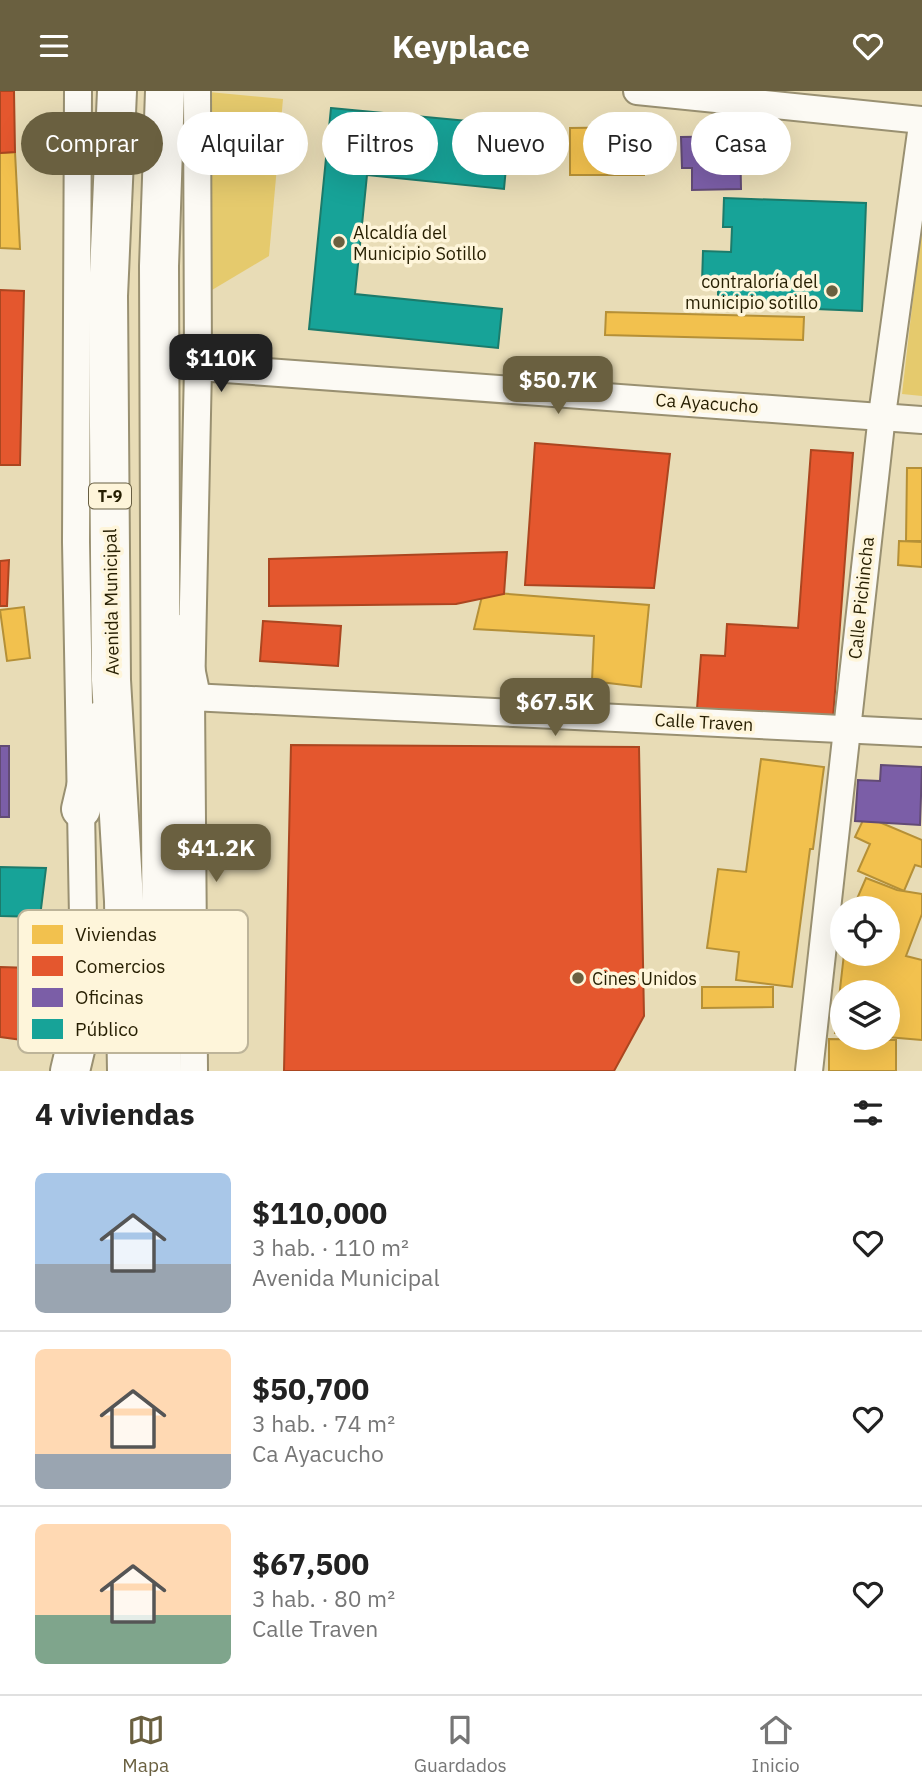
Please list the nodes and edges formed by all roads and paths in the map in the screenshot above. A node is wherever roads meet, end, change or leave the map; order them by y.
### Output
1 (78, 91) edge
2 (117, 91) edge
3 (165, 91) edge
4 (197, 91) edge
5 (637, 91) edge
6 (922, 120) edge
7 (922, 125) edge
8 (198, 367) junction
9 (882, 415) junction
10 (922, 420) edge
11 (162, 561) junction
12 (111, 680) junction
13 (191, 697) junction
14 (846, 729) junction
15 (922, 733) edge
16 (81, 809) junction
17 (142, 899) junction
18 (83, 910) edge
19 (141, 910) edge
20 (143, 910) edge
21 (193, 910) edge
22 (74, 1053) edge
23 (86, 1053) edge
24 (129, 1053) edge
25 (160, 1053) edge
26 (194, 1053) edge
27 (69, 1071) edge
28 (86, 1071) edge
29 (127, 1071) edge
30 (162, 1071) edge
31 (194, 1071) edge
32 (809, 1071) edge

1 - 16 street, Avenida Municipal / T-9
2 - 12 main road, Avenida Municipal / T-9
3 - 11 main road, Avenida Municipal / T-9
4 - 8 street
5 - 6 street
7 - 9 street, Calle Pichincha
8 - 9 street, Ca Ayacucho
8 - 13 street
9 - 10 street, Ca Ayacucho
9 - 14 street, Calle Pichincha
11 - 13 main road
11 - 17 main road, Avenida Municipal / T-9
12 - 16 main road
12 - 17 main road, Avenida Municipal / T-9
13 - 14 street, Calle Traven
13 - 21 street
14 - 15 street, Calle Traven
14 - 32 street, Calle Pichincha
16 - 18 street, Avenida Municipal / T-9
17 - 19 main road, Avenida Municipal / T-9
17 - 20 main road, Avenida Municipal / T-9
22 - 27 main road
23 - 28 street, Avenida Municipal / T-9
24 - 29 main road, Avenida Municipal / T-9
25 - 30 main road, Avenida Municipal / T-9
26 - 31 street

